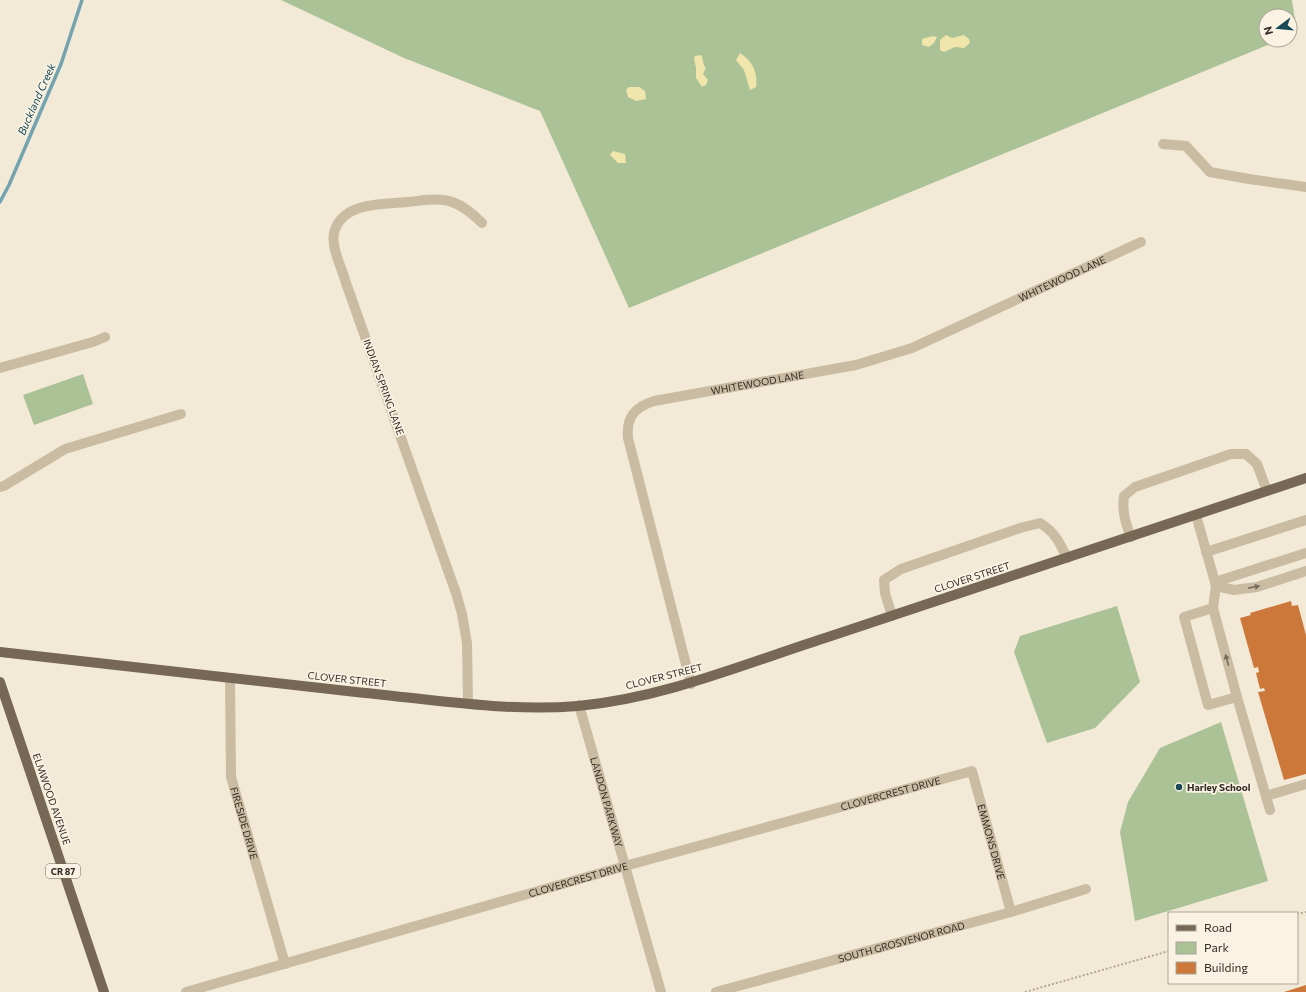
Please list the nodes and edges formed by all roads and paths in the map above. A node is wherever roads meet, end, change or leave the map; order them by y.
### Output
1 (1162, 144) dead end
2 (1306, 187) edge
3 (482, 223) dead end
4 (1141, 242) dead end
5 (104, 337) dead end
6 (0, 368) edge
7 (181, 414) dead end
8 (1306, 478) edge
9 (0, 487) edge
10 (1267, 491) junction
11 (1196, 515) junction
12 (1306, 520) edge
13 (1130, 537) junction
14 (1206, 552) junction
15 (1306, 553) edge
16 (1067, 558) junction
17 (1306, 571) edge
18 (1216, 584) junction
19 (1213, 608) junction
20 (892, 616) junction
21 (0, 652) edge
22 (230, 678) junction
23 (0, 682) edge
24 (691, 684) junction
25 (1238, 697) junction
26 (468, 703) junction
27 (579, 706) junction
28 (972, 771) joint
29 (1306, 784) edge
30 (1266, 796) junction
31 (1270, 810) dead end
32 (625, 866) junction
33 (1086, 889) dead end
34 (1010, 912) junction
35 (1168, 951) edge
36 (285, 964) junction
37 (104, 992) edge
38 (186, 992) edge
39 (660, 992) edge
40 (716, 992) edge
41 (1025, 992) edge

1 - 2 street
3 - 26 street, INDIAN SPRING LANE
4 - 24 street, WHITEWOOD LANE
5 - 6 street
7 - 9 street
8 - 10 main road, CLOVER STREET
10 - 11 main road, CLOVER STREET
10 - 13 street
11 - 13 main road, CLOVER STREET
11 - 14 street
12 - 14 street
13 - 16 main road, CLOVER STREET
14 - 18 street
15 - 18 street
16 - 20 main road, CLOVER STREET
16 - 20 street
18 -> 17 street
18 - 19 street
25 -> 19 street
19 - 25 street
20 - 24 main road, CLOVER STREET
21 - 22 main road, CLOVER STREET
22 - 26 main road, CLOVER STREET
22 - 36 street, FIRESIDE DRIVE
23 - 37 main road, ELMWOOD AVENUE / CR 87
24 - 27 main road, CLOVER STREET
25 - 30 street
26 - 27 main road, CLOVER STREET
27 - 32 street, LANDON PARKWAY
28 - 32 street, CLOVERCREST DRIVE
28 - 34 street, EMMONS DRIVE
29 - 30 street
30 - 31 street
32 - 36 street, CLOVERCREST DRIVE
32 - 39 street, LANDON PARKWAY
33 - 34 street, SOUTH GROSVENOR ROAD
34 - 40 street, SOUTH GROSVENOR ROAD
35 - 41 path
36 - 38 street, CLOVERCREST DRIVE

